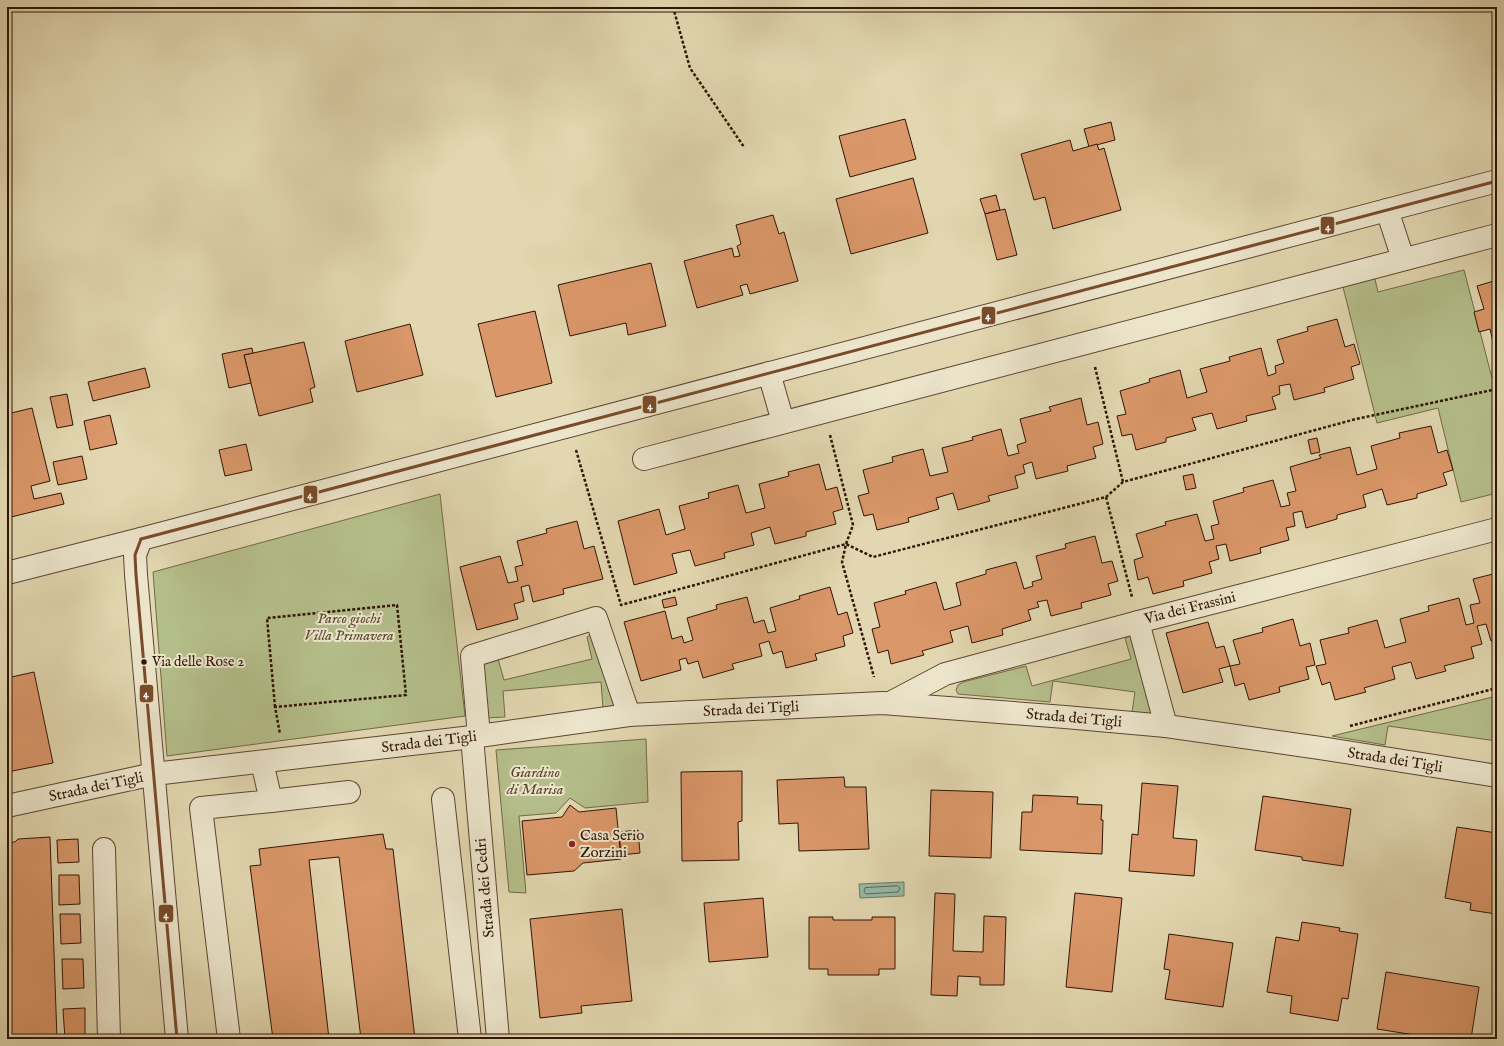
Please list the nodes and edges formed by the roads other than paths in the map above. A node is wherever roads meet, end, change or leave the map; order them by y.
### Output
1 (1497, 181) edge
2 (1387, 210) junction
3 (1497, 235) edge
4 (1403, 259) junction
5 (769, 373) junction
6 (783, 422) junction
7 (644, 459) dead end
8 (1497, 529) edge
9 (141, 539) junction
10 (7, 573) edge
11 (1138, 622) junction
12 (886, 703) junction
13 (629, 715) junction
14 (1166, 726) junction
15 (476, 737) junction
16 (262, 762) junction
17 (154, 774) junction
18 (1497, 776) edge
19 (349, 792) dead end
20 (443, 799) dead end
21 (271, 801) junction
22 (7, 806) edge
23 (104, 848) dead end
24 (109, 1039) edge
25 (177, 1039) edge
26 (229, 1039) edge
27 (470, 1039) edge
28 (498, 1039) edge

1 - 2 street
2 - 4 street
2 - 5 street
3 - 4 street
4 - 6 street
5 - 6 street
5 - 9 street
6 - 7 street
8 - 11 street, Via dei Frassini
9 - 10 street
9 - 17 street
11 - 12 street, Via dei Frassini
11 - 14 street
12 - 13 street, Strada dei Tigli
12 - 14 street, Strada dei Tigli
13 - 15 street, Strada dei Tigli
13 - 15 street, Strada dei Cedri
14 - 18 street, Strada dei Tigli
15 - 16 street, Strada dei Tigli
15 - 28 street, Strada dei Cedri
16 - 17 street, Strada dei Tigli
16 - 21 street
17 - 22 street, Strada dei Tigli
17 - 25 street
19 - 21 street
20 - 27 street
21 - 26 street
23 - 24 street

